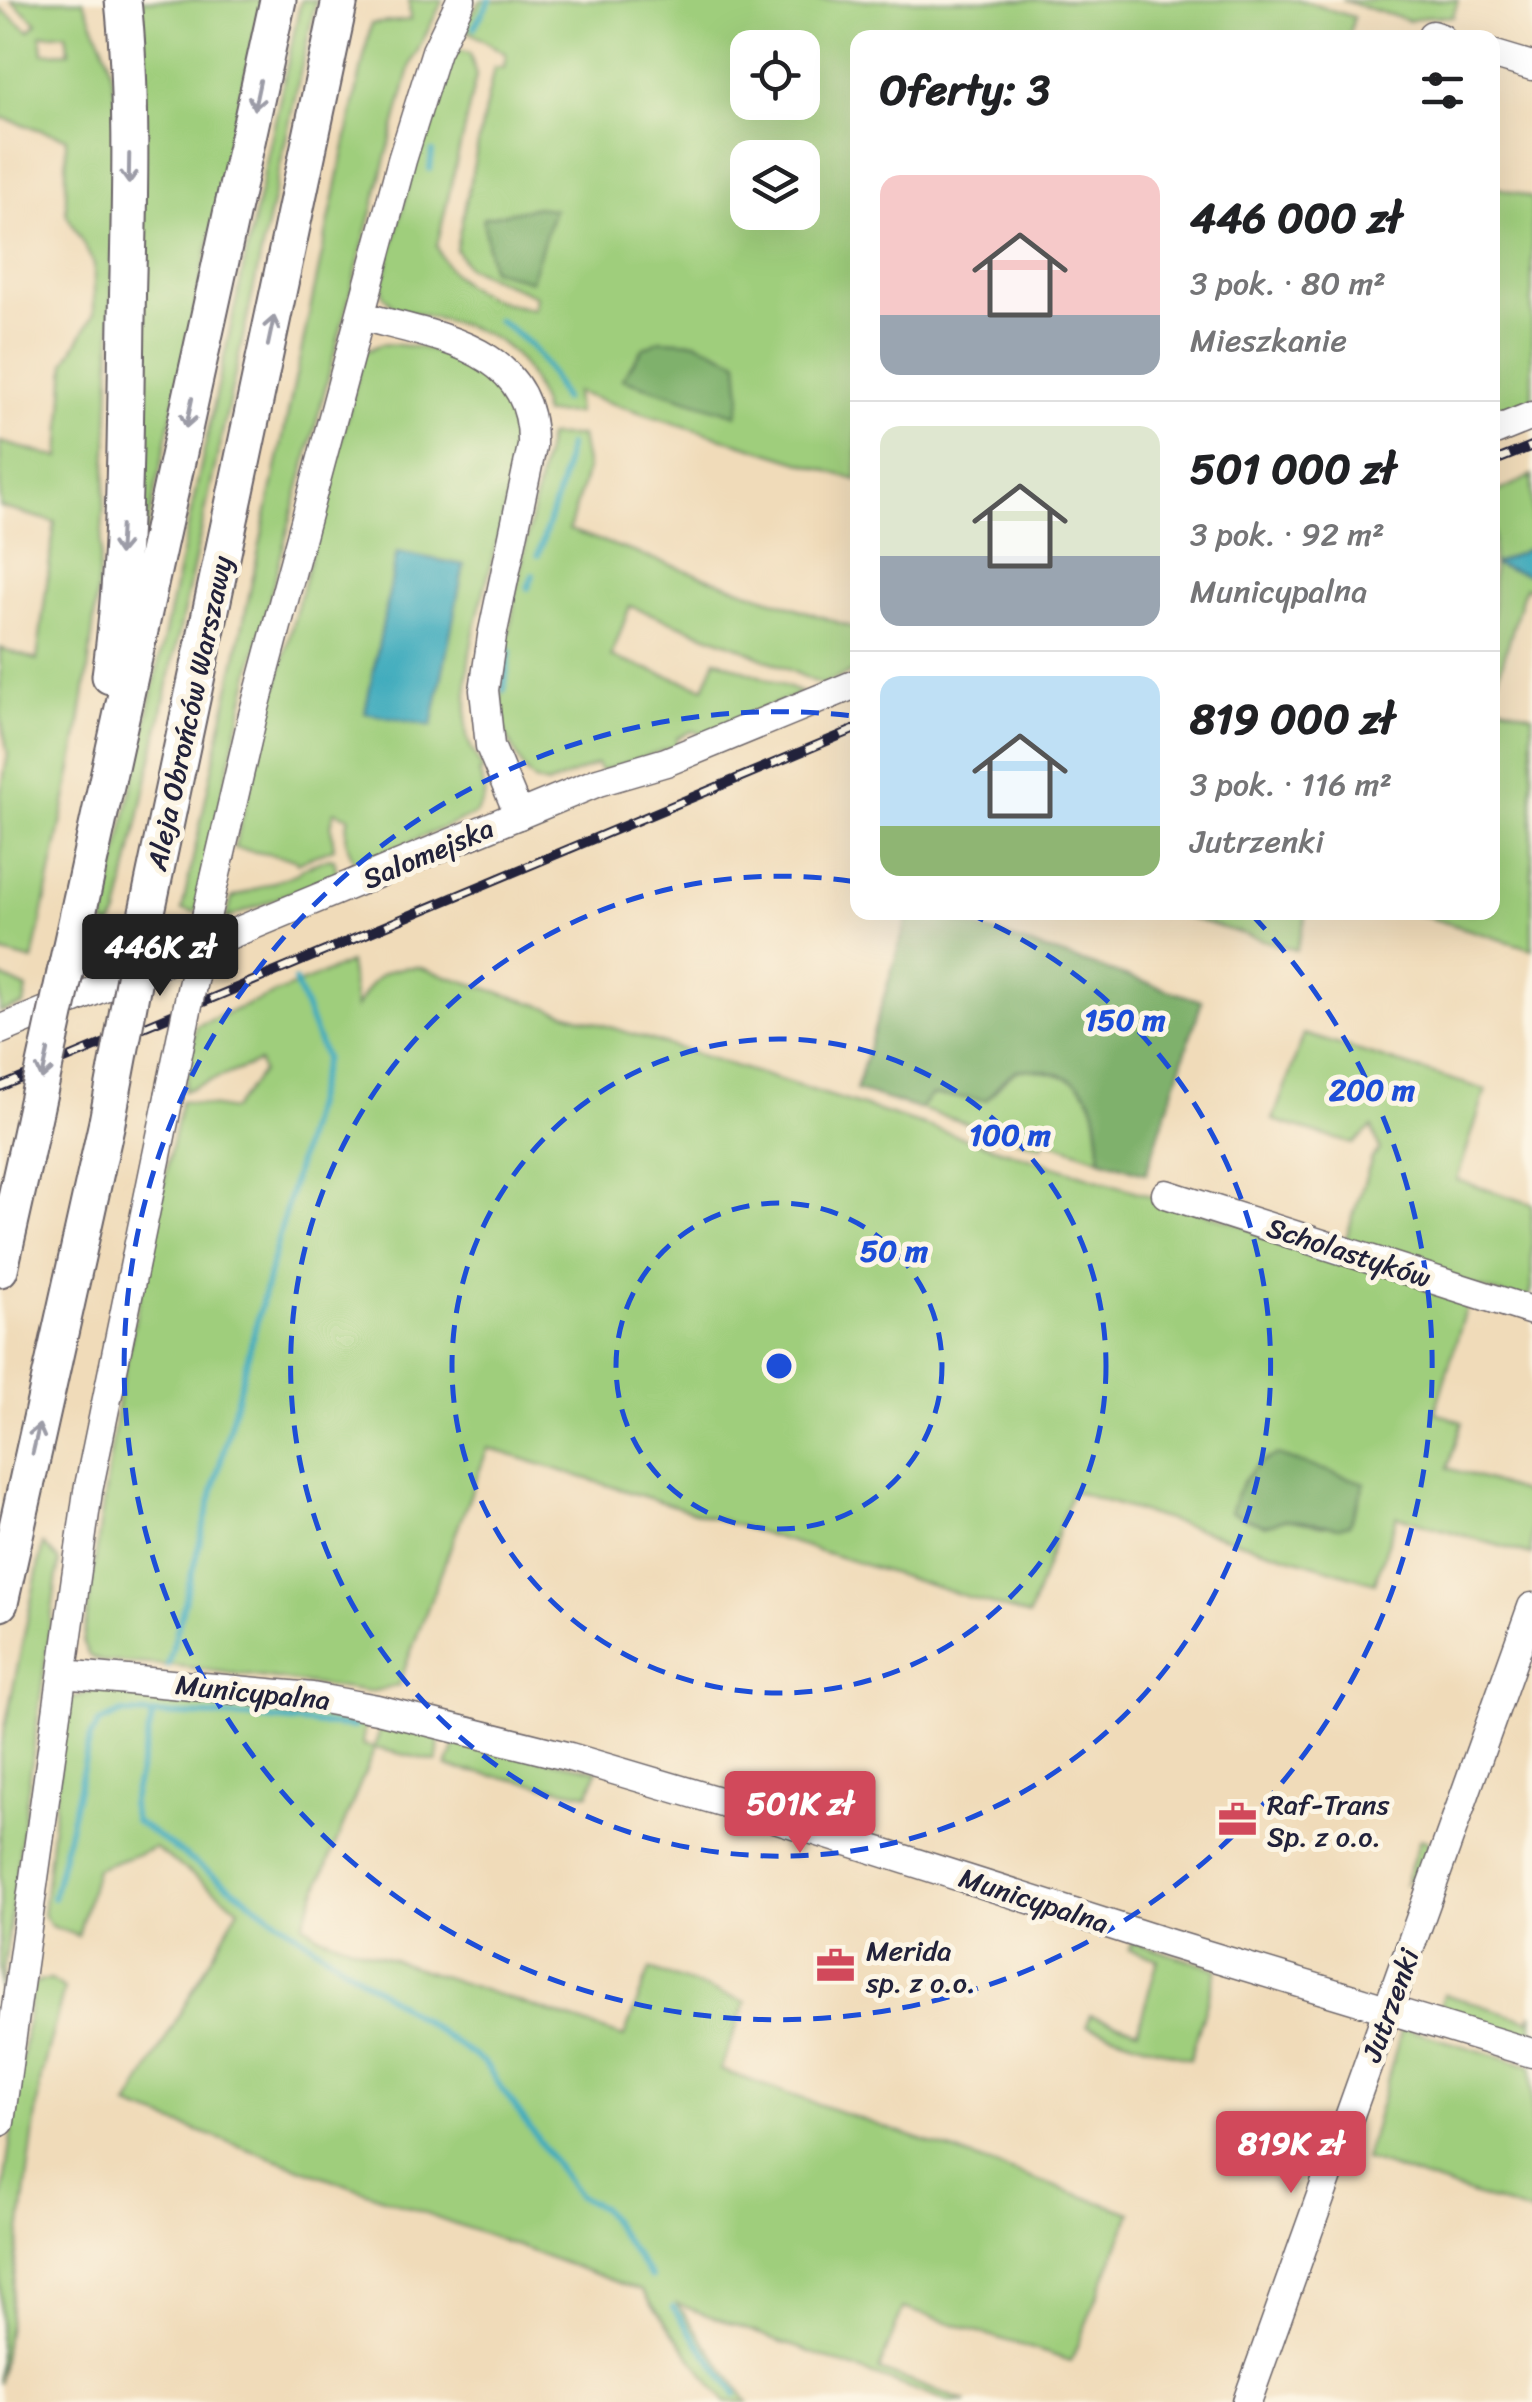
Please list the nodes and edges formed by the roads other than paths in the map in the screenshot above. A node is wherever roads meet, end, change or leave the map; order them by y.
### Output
1 (101, 0) edge
2 (123, 0) edge
3 (278, 0) edge
4 (340, 0) edge
5 (461, 0) edge
6 (1500, 56) edge
7 (1532, 66) edge
8 (131, 72) junction
9 (362, 316) junction
10 (1532, 416) edge
11 (1500, 429) edge
12 (850, 686) edge
13 (519, 814) junction
14 (84, 880) junction
15 (0, 1030) edge
16 (1166, 1194) dead end
17 (0, 1269) edge
18 (1532, 1311) edge
19 (0, 1602) edge
20 (1532, 1607) edge
21 (63, 1674) junction
22 (1388, 2010) junction
23 (1532, 2053) edge
24 (0, 2122) edge
25 (1247, 2402) edge

1 - 8 main road
2 - 8 main road
3 -> 14 main road
19 -> 4 main road, Aleja Obrońców Warszawy, bridge
5 - 9 street
6 - 7 street
8 -> 14 main road
9 - 13 street
9 - 21 street, bridge
10 - 11 street
12 - 13 street, Salomejska
13 - 15 street, Salomejska
14 -> 17 main road, bridge
16 - 18 street, Scholastyków
20 - 22 street, Jutrzenki
21 - 22 street, Municypalna
21 - 24 street
22 - 23 street, Municypalna
22 - 25 street, Jutrzenki

